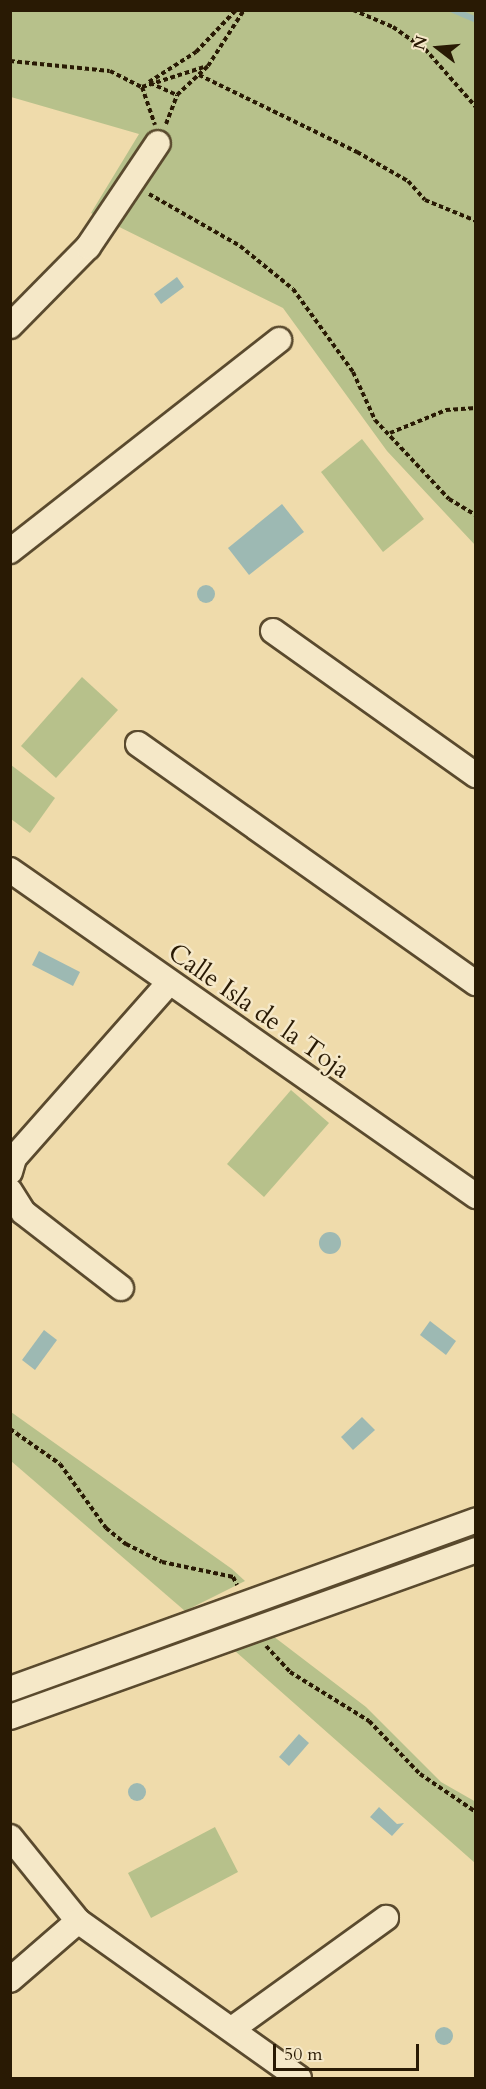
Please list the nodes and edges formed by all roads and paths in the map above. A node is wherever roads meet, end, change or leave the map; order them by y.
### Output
1 (236, 10) edge
2 (244, 10) edge
3 (353, 10) edge
4 (10, 61) edge
5 (208, 66) junction
6 (199, 75) junction
7 (149, 82) junction
8 (142, 87) junction
9 (177, 95) junction
10 (476, 107) edge
11 (158, 143) junction
12 (129, 186) junction
13 (476, 221) edge
14 (10, 326) edge
15 (279, 340) dead end
16 (476, 408) edge
17 (390, 433) junction
18 (476, 515) edge
19 (10, 551) edge
20 (273, 631) dead end
21 (138, 744) dead end
22 (476, 775) edge
23 (10, 870) edge
24 (169, 983) junction
25 (476, 983) edge
26 (10, 1172) edge
27 (10, 1191) edge
28 (476, 1196) edge
29 (121, 1288) dead end
30 (10, 1429) edge
31 (476, 1520) edge
32 (476, 1550) edge
33 (246, 1603) junction
34 (258, 1630) junction
35 (10, 1689) edge
36 (10, 1717) edge
37 (476, 1812) edge
38 (10, 1837) edge
39 (386, 1918) dead end
40 (78, 1921) junction
41 (10, 1980) edge
42 (232, 2029) junction
43 (299, 2079) edge

1 - 7 path
2 - 5 path
3 - 10 path
4 - 8 path
5 - 6 path
5 - 7 path
6 - 9 path
6 - 13 path
7 - 8 path
7 - 9 path
8 - 11 path
9 - 11 path
11 - 12 street
12 - 14 street
12 - 17 path
15 - 19 street
16 - 17 path
17 - 18 path
20 - 22 street
21 - 25 street
23 - 24 street, Calle Isla de la Toja
24 - 26 street
24 - 28 street, Calle Isla de la Toja
27 - 29 street
30 - 33 path
31 - 33 street
32 - 34 street
33 - 35 street
34 - 36 street
34 - 37 path
38 - 40 street
39 - 42 street
40 - 41 street
40 - 42 street
42 - 43 street

